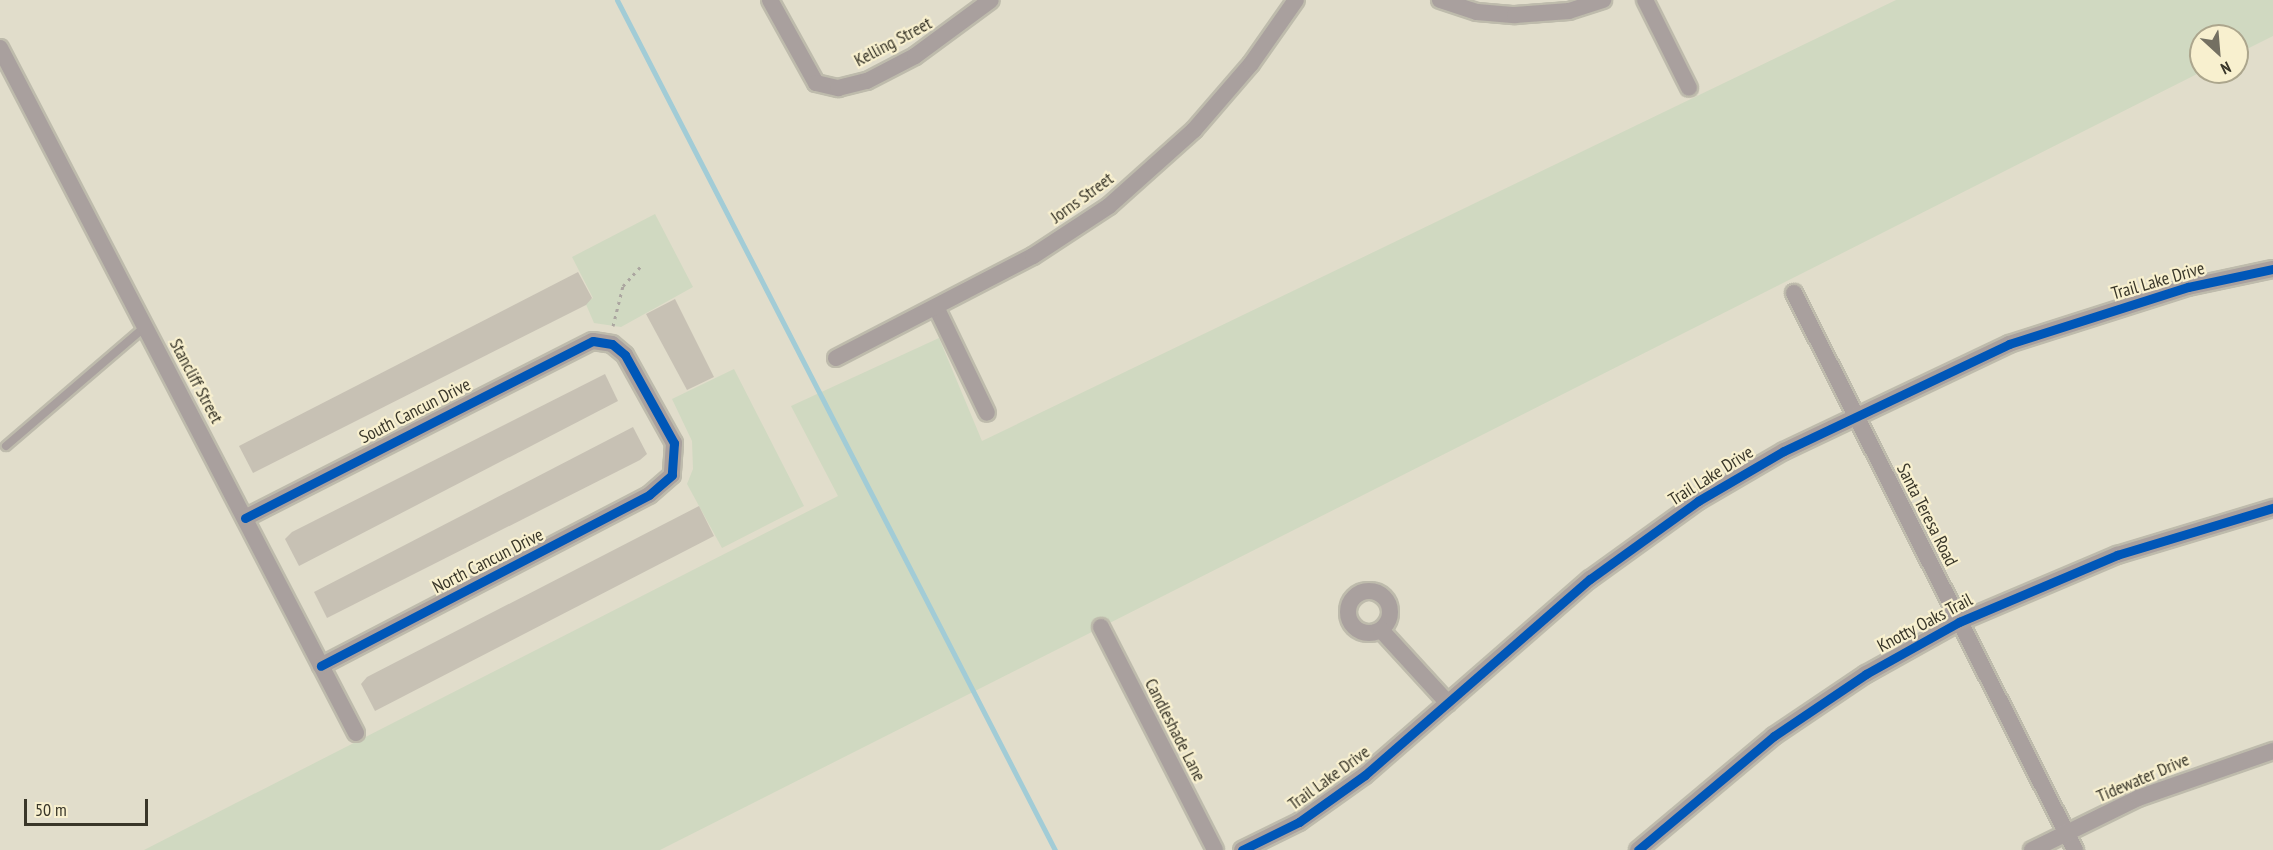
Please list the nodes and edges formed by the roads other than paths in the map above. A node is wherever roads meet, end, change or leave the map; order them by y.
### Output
1 (770, 0) edge
2 (991, 0) edge
3 (1296, 0) edge
4 (1440, 0) edge
5 (1603, 0) edge
6 (1645, 0) edge
7 (0, 48) edge
8 (1689, 88) dead end
9 (2273, 269) edge
10 (1794, 293) dead end
11 (937, 309) junction
12 (146, 327) junction
13 (836, 358) dead end
14 (987, 413) dead end
15 (1855, 414) junction
16 (6, 446) dead end
17 (667, 482) joint
18 (2273, 508) edge
19 (245, 518) junction
20 (1959, 622) junction
21 (1101, 627) dead end
22 (1381, 630) dead end
23 (321, 666) junction
24 (1448, 703) junction
25 (356, 733) dead end
26 (2273, 751) edge
27 (2066, 832) junction
28 (1215, 850) edge
29 (1242, 850) edge
30 (1638, 850) edge
31 (2032, 850) edge
32 (2075, 850) edge

1 - 2 street, Kelling Street
3 - 11 street, Jorns Street
4 - 5 street
6 - 8 street
7 - 12 street, Stancliff Street
9 - 15 street, Trail Lake Drive
10 - 15 street, Santa Teresa Road
11 - 13 street, Jorns Street
11 - 14 street
12 - 16 lane
12 - 19 street, Stancliff Street
15 - 20 street, Santa Teresa Road
15 - 24 street, Trail Lake Drive
17 - 19 street, South Cancun Drive
17 - 23 street, North Cancun Drive
18 - 20 street, Knotty Oaks Trail
19 - 23 street, Stancliff Street
20 - 27 street, Santa Teresa Road
20 - 30 street, Knotty Oaks Trail
21 - 28 street, Candleshade Lane
22 - 24 street
23 - 25 street, Stancliff Street
24 - 29 street, Trail Lake Drive
26 - 27 street, Tidewater Drive
27 - 31 street, Tidewater Drive
27 - 32 street, Santa Teresa Road

